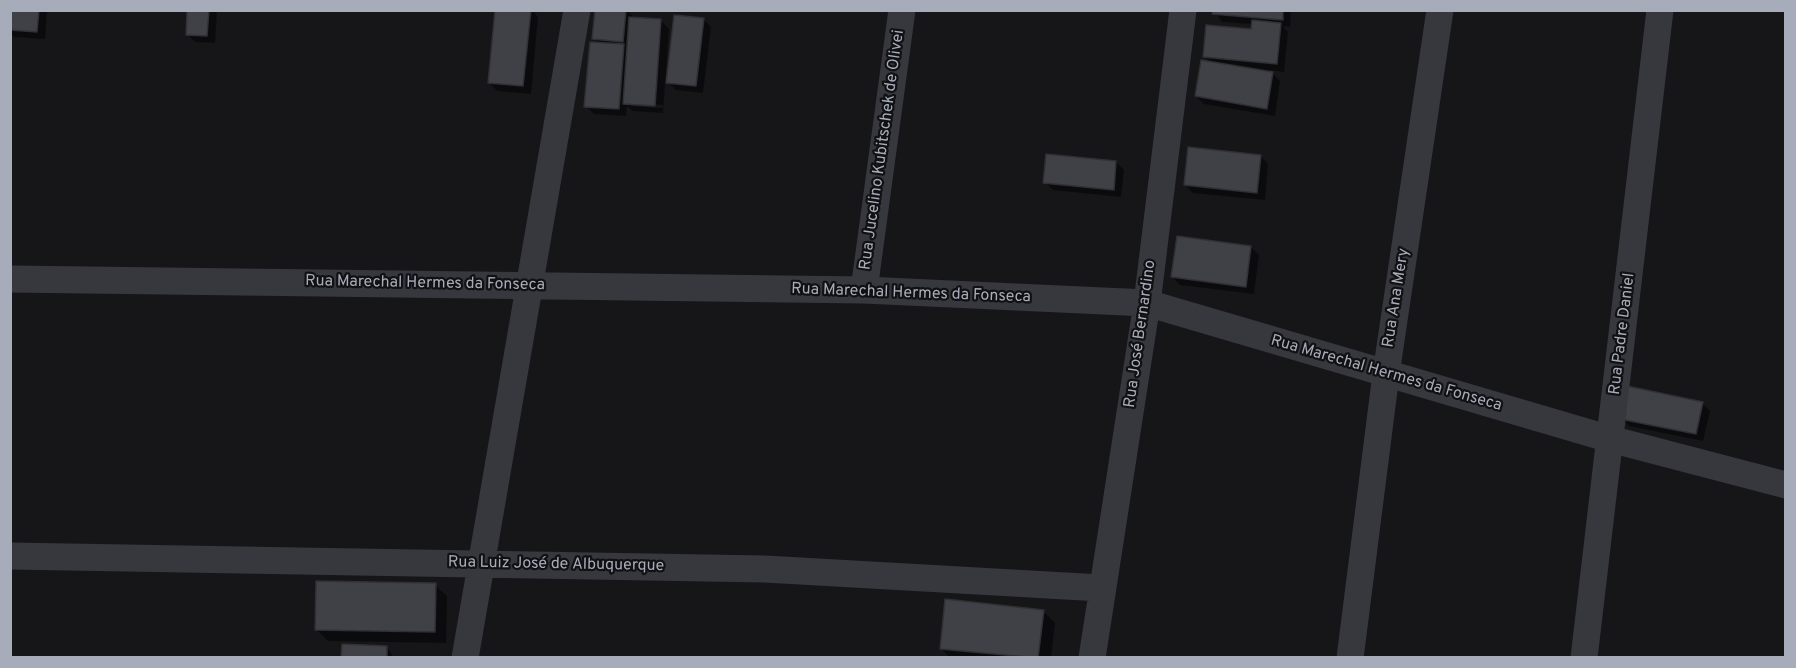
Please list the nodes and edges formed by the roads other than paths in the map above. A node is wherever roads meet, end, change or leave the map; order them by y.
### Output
1 (577, 10) edge
2 (902, 10) edge
3 (1183, 10) edge
4 (1440, 10) edge
5 (1660, 10) edge
6 (10, 279) edge
7 (531, 285) junction
8 (864, 290) junction
9 (1147, 303) junction
10 (1386, 374) junction
11 (1610, 439) junction
12 (1785, 486) edge
13 (10, 556) edge
14 (482, 564) junction
15 (1101, 588) junction
16 (465, 657) edge
17 (1092, 657) edge
18 (1350, 657) edge
19 (1584, 657) edge

1 - 7 street
2 - 8 street, Rua Jucelino Kubitschek de Olivei
3 - 9 street, Rua José Bernardino
4 - 10 street, Rua Ana Mery
5 - 11 street, Rua Padre Daniel
6 - 7 street, Rua Marechal Hermes da Fonseca
7 - 8 street, Rua Marechal Hermes da Fonseca
7 - 14 street
8 - 9 street, Rua Marechal Hermes da Fonseca
9 - 10 street, Rua Marechal Hermes da Fonseca
9 - 15 street, Rua José Bernardino
10 - 11 street, Rua Marechal Hermes da Fonseca
10 - 18 street, Rua Ana Mery
11 - 12 street, Rua Marechal Hermes da Fonseca
11 - 19 street, Rua Padre Daniel
13 - 14 street, Rua Luiz José de Albuquerque
14 - 15 street, Rua Luiz José de Albuquerque
14 - 16 street
15 - 17 street, Rua José Bernardino

